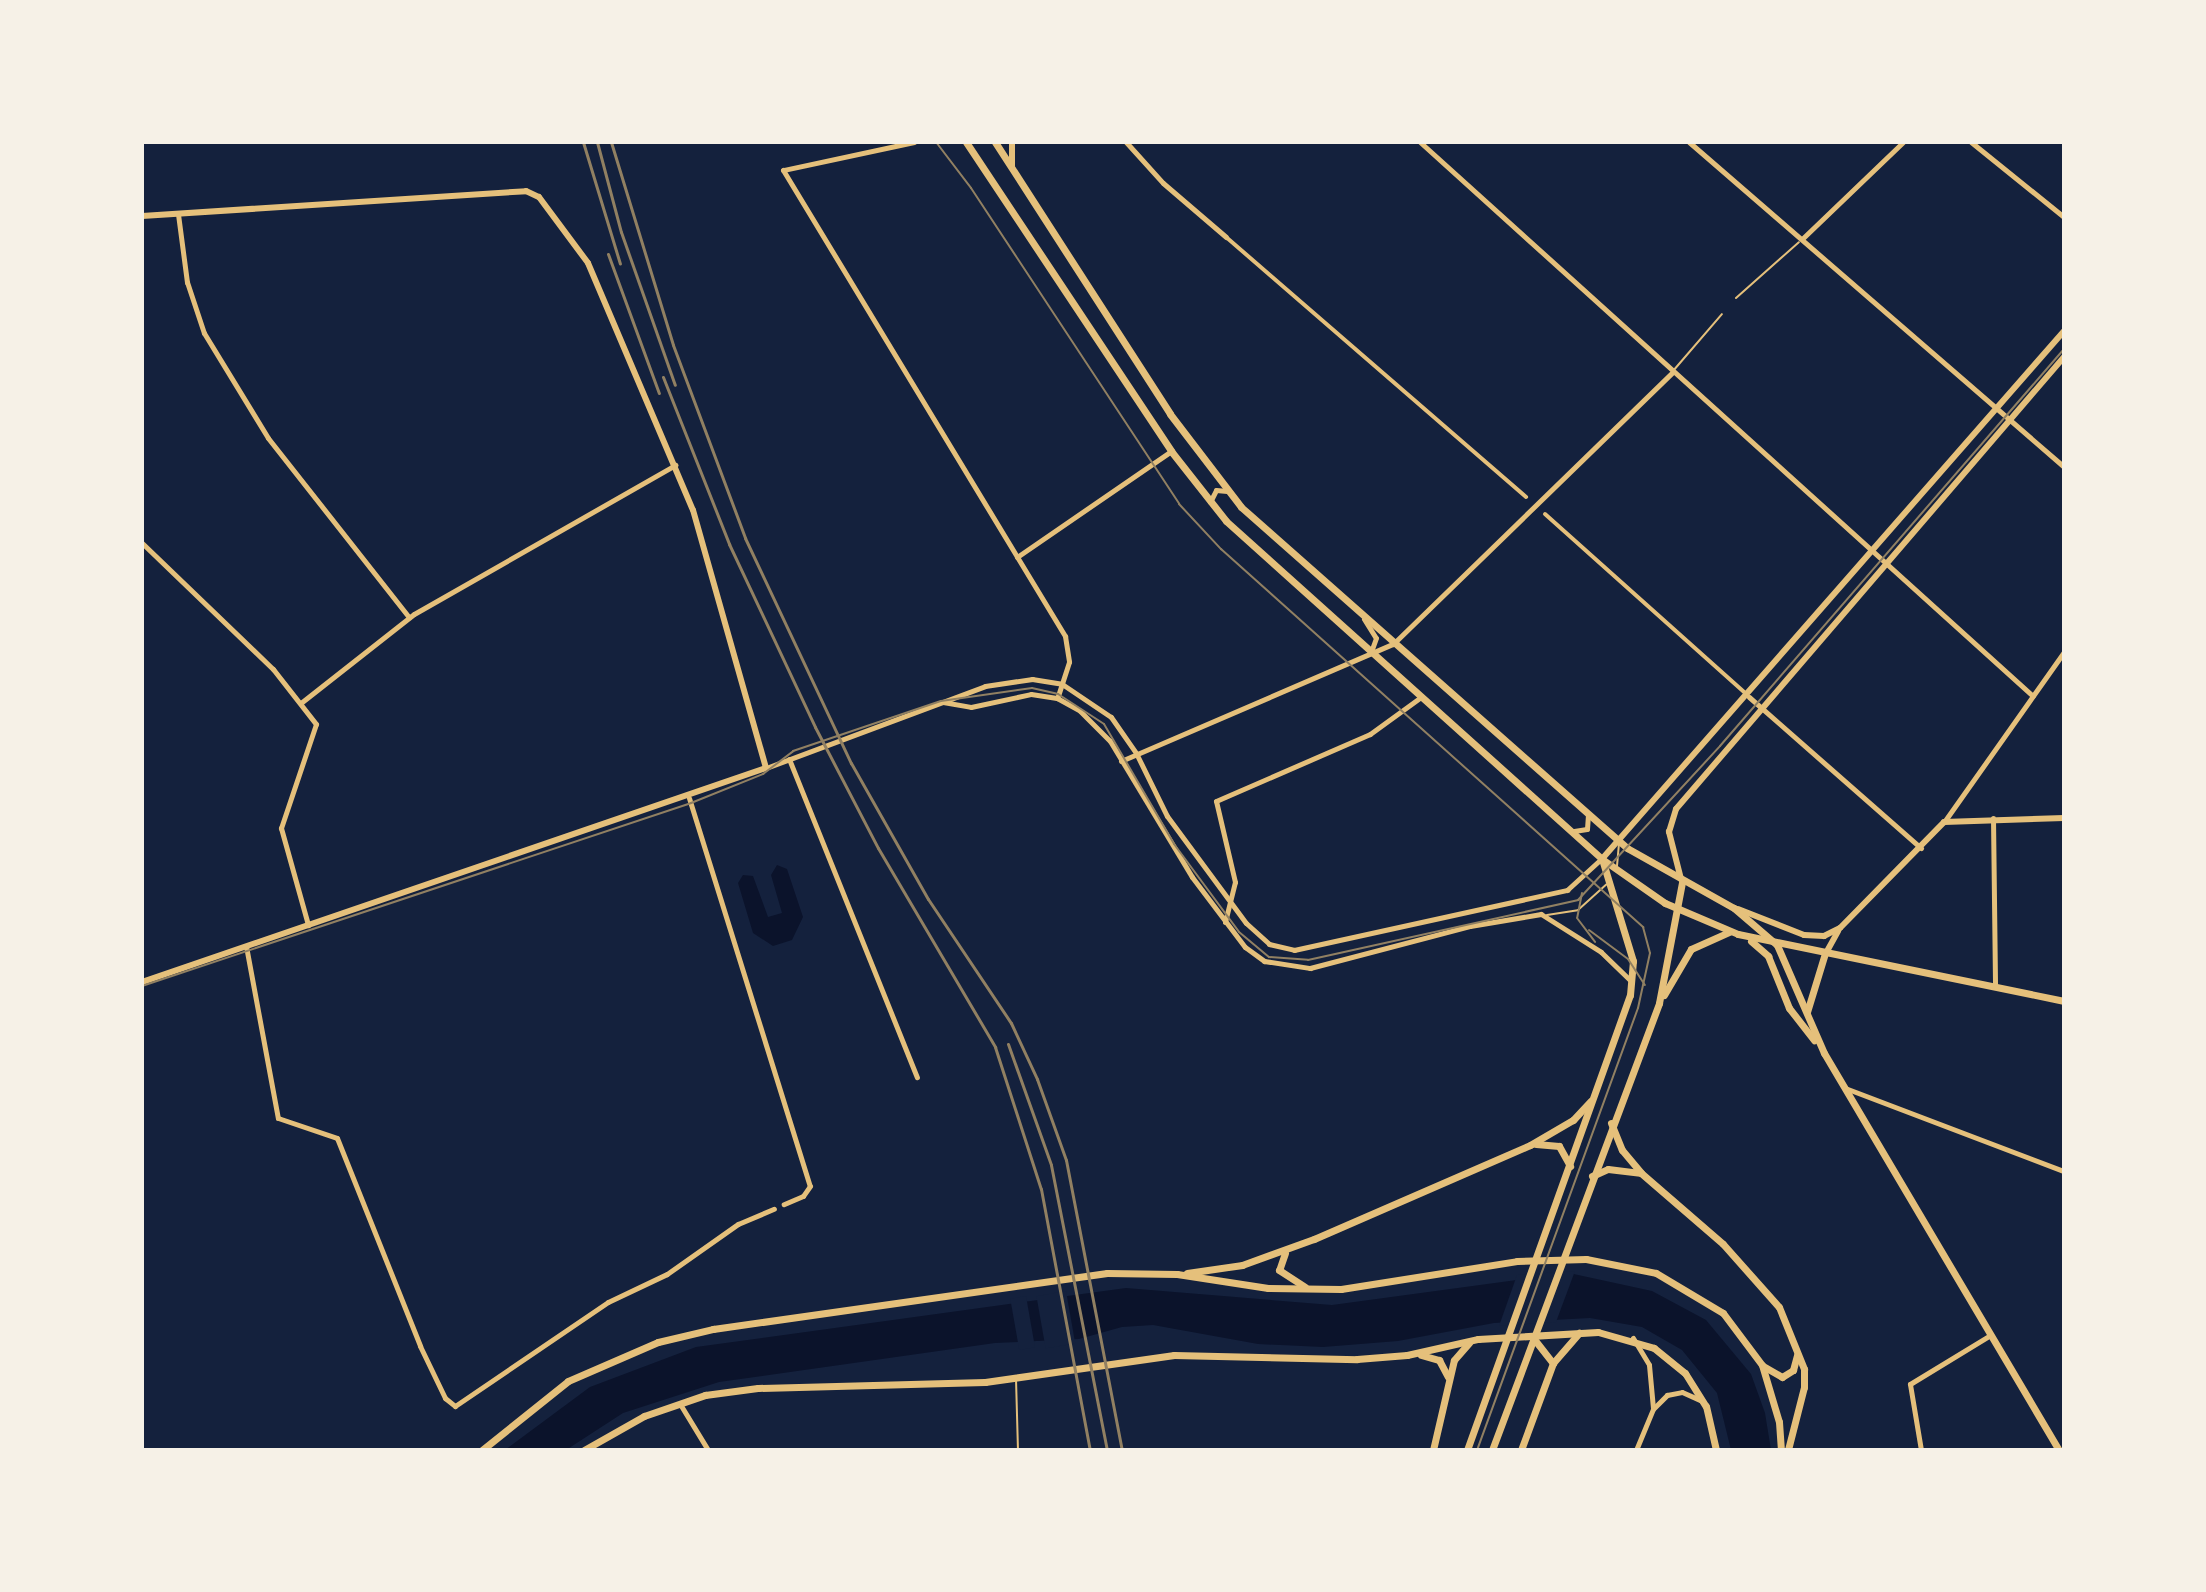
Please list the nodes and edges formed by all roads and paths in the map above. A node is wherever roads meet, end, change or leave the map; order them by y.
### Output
1 (914, 142) edge
2 (966, 142) edge
3 (995, 142) edge
4 (1012, 142) edge
5 (1126, 142) edge
6 (1420, 142) edge
7 (1689, 142) edge
8 (1903, 142) edge
9 (1971, 142) edge
10 (1012, 166) junction
11 (178, 214) junction
12 (142, 216) edge
13 (2064, 217) edge
14 (1226, 237) joint
15 (1803, 238) junction
16 (1736, 298) dead end
17 (1722, 314) dead end
18 (2064, 331) edge
19 (2064, 357) edge
20 (1673, 372) junction
21 (1996, 408) junction
22 (2010, 420) junction
23 (1171, 451) junction
24 (675, 465) junction
25 (2064, 467) edge
26 (1227, 492) junction
27 (1526, 497) dead end
28 (1213, 506) junction
29 (1545, 514) dead end
30 (142, 543) edge
31 (1871, 553) junction
32 (1016, 557) junction
33 (1885, 565) junction
34 (409, 617) junction
35 (1363, 618) junction
36 (1393, 644) junction
37 (2064, 652) edge
38 (1370, 653) junction
39 (2033, 696) junction
40 (1421, 697) junction
41 (1749, 697) junction
42 (1057, 698) junction
43 (301, 702) junction
44 (942, 702) junction
45 (1762, 709) junction
46 (1136, 753) junction
47 (789, 759) junction
48 (1121, 761) junction
49 (766, 768) junction
50 (689, 798) junction
51 (1588, 814) junction
52 (1993, 817) junction
53 (2064, 818) edge
54 (1944, 822) junction
55 (1573, 831) junction
56 (1619, 841) junction
57 (1921, 848) junction
58 (1602, 859) junction
59 (1616, 869) junction
60 (1682, 882) junction
61 (1609, 883) junction
62 (1231, 905) junction
63 (1734, 908) junction
64 (1680, 911) junction
65 (1546, 915) junction
66 (1225, 922) junction
67 (308, 925) junction
68 (1840, 928) junction
69 (1735, 933) junction
70 (1777, 945) junction
71 (246, 946) junction
72 (1825, 953) junction
73 (142, 982) edge
74 (1632, 982) junction
75 (1995, 985) junction
76 (2064, 1001) edge
77 (1659, 1003) junction
78 (1805, 1012) junction
79 (1824, 1053) junction
80 (917, 1077) dead end
81 (1845, 1087) junction
82 (1595, 1096) junction
83 (1611, 1122) junction
84 (1530, 1145) junction
85 (1571, 1168) junction
86 (2064, 1171) edge
87 (1641, 1173) junction
88 (1592, 1176) junction
89 (784, 1204) dead end
90 (774, 1209) dead end
91 (1295, 1247) junction
92 (1177, 1274) junction
93 (1311, 1290) junction
94 (1579, 1333) junction
95 (1524, 1335) junction
96 (1989, 1336) junction
97 (1633, 1338) junction
98 (1478, 1339) junction
99 (1797, 1349) junction
100 (1407, 1355) junction
101 (1553, 1363) junction
102 (1762, 1365) junction
103 (1016, 1378) junction
104 (1448, 1380) junction
105 (680, 1403) junction
106 (1706, 1406) junction
107 (1653, 1409) junction
108 (482, 1450) edge
109 (584, 1450) edge
110 (708, 1450) edge
111 (1018, 1450) edge
112 (1433, 1450) edge
113 (1467, 1450) edge
114 (1492, 1450) edge
115 (1521, 1450) edge
116 (1636, 1450) edge
117 (1716, 1450) edge
118 (1781, 1450) edge
119 (1788, 1450) edge
120 (1921, 1450) edge
121 (2059, 1450) edge

1 - 32 street
2 - 23 main road
3 - 10 main road
4 - 10 street
5 - 14 street
6 - 20 street
7 - 15 street
8 - 15 street
9 - 13 street
10 - 26 main road
11 - 12 street
11 - 24 street
11 - 34 street
14 - 27 street
15 - 16 lane
15 - 21 street
17 - 20 lane
18 - 21 street
19 - 22 street
20 - 31 street
20 - 36 street
21 - 22 street
21 - 31 street
22 - 25 street
22 - 33 street
23 - 28 main road
23 - 32 street
24 - 34 street
24 - 49 street
26 - 28 street
26 - 35 main road
28 - 38 main road
29 - 41 street
30 - 43 street
31 - 33 street
31 - 41 street
32 - 42 street
33 - 39 street
33 - 45 street
34 - 43 street
35 - 36 main road
35 - 38 street
36 - 38 street
36 - 51 main road
37 - 39 street
38 - 40 main road
38 - 46 street
39 - 54 street
40 - 55 main road
40 - 62 street
41 - 45 street
41 - 56 street
42 - 44 street
42 - 48 street
43 - 67 street
44 - 46 street
44 - 47 street
45 - 57 street
45 - 60 street
46 - 48 street
46 - 62 street
47 - 49 street
47 - 80 street
48 - 66 street
49 - 50 street
50 - 67 street
50 - 89 street
51 - 55 street
51 - 56 main road
52 - 53 street
52 - 54 street
52 - 75 street
54 - 57 street
55 - 58 main road
56 - 58 street
56 - 59 lane
56 - 60 main road
57 - 68 street
58 - 59 main road
58 - 61 main road
58 - 62 street
59 - 61 lane
59 - 64 main road
60 - 63 main road
60 - 64 main road
61 - 65 lane
61 - 74 main road
62 - 66 street
63 - 68 street
63 - 70 main road
64 - 69 main road
64 - 77 main road
65 - 66 street
65 - 74 street
67 - 71 street
68 - 72 street
69 - 70 main road
69 - 77 main road
69 - 79 main road
70 - 72 main road
70 - 78 main road
71 - 73 street
71 - 90 street
72 - 75 main road
72 - 78 main road
74 - 82 main road
75 - 76 main road
77 - 83 main road
78 - 79 main road
79 - 81 main road
81 - 86 street
81 - 96 main road
82 - 84 main road
82 - 85 main road
83 - 87 main road
83 - 88 main road
84 - 85 main road
84 - 91 main road
85 - 113 main road
87 - 88 main road
87 - 99 main road
88 - 114 main road
91 - 92 main road
91 - 93 main road
92 - 93 main road
92 - 108 main road
93 - 102 main road
94 - 95 main road
94 - 97 main road
94 - 101 main road
95 - 98 main road
95 - 101 main road
96 - 120 street
96 - 121 main road
97 - 106 main road
97 - 107 street
98 - 100 main road
98 - 104 main road
99 - 102 main road
99 - 119 main road
100 - 103 main road
100 - 104 main road
101 - 115 main road
102 - 118 main road
103 - 105 main road
103 - 111 lane
104 - 112 main road
105 - 109 main road
105 - 110 street
106 - 107 street
106 - 117 main road
107 - 116 street

